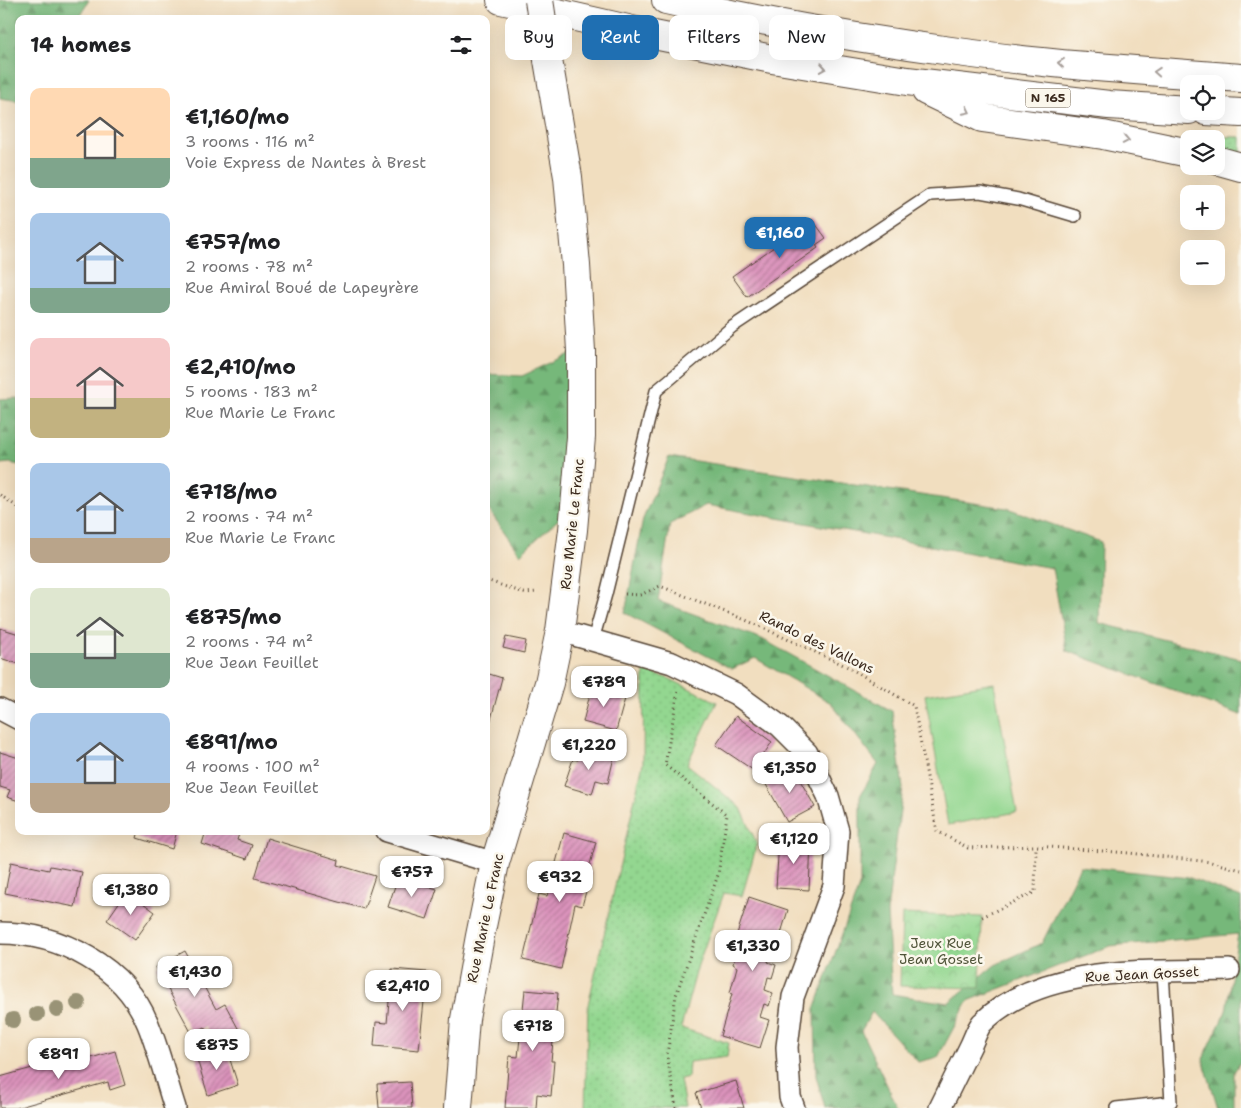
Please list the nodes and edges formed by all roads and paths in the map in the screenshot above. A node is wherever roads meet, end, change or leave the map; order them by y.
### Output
1 (501, 0) edge
2 (539, 0) edge
3 (666, 0) edge
4 (1241, 78) edge
5 (907, 81) junction
6 (1180, 109) edge
7 (1225, 113) edge
8 (1241, 114) edge
9 (1180, 151) edge
10 (1225, 163) edge
11 (1241, 167) edge
12 (1075, 216) dead end
13 (0, 495) edge
14 (15, 505) edge
15 (490, 581) edge
16 (565, 592) junction
17 (606, 594) junction
18 (560, 631) junction
19 (593, 640) junction
20 (682, 668) junction
21 (0, 709) edge
22 (15, 717) edge
23 (400, 835) edge
24 (1036, 846) junction
25 (495, 863) junction
26 (1241, 870) edge
27 (982, 917) dead end
28 (0, 933) edge
29 (1229, 970) dead end
30 (1162, 972) junction
31 (174, 1108) edge
32 (458, 1108) edge
33 (676, 1108) edge
34 (794, 1108) edge
35 (940, 1108) edge
36 (1116, 1108) edge

1 -> 5 main road, N 165
2 - 16 main road, Rue Marie Le Franc, bridge
4 -> 3 main road
5 - 6 main road, N 165
5 -> 9 main road
7 - 8 main road
10 - 11 main road
12 - 17 lane
13 - 14 path
15 - 16 path
16 - 18 main road, Rue Marie Le Franc
17 - 19 lane
17 - 24 path, Rando des Vallons
18 - 19 street
18 - 25 main road, Rue Marie Le Franc
19 - 20 street
20 - 33 path
20 - 34 street
21 - 22 street
23 - 25 street
24 - 26 path, Rando des Vallons
24 - 27 path
25 - 32 main road, Rue Marie Le Franc
28 - 31 street
29 - 30 street, Rue Jean Gosset
30 - 35 street, Rue Jean Gosset
30 - 36 lane

